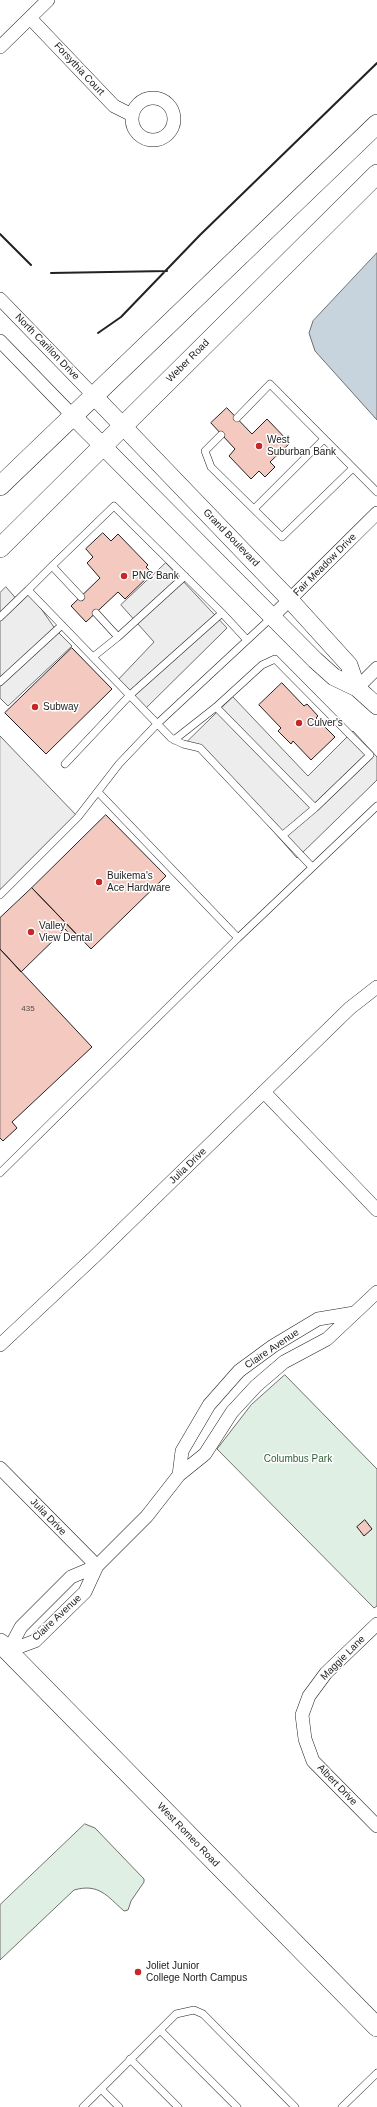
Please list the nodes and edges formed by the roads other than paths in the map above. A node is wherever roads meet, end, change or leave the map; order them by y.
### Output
1 (48, 0) edge
2 (30, 18) junction
3 (0, 47) edge
4 (132, 115) dead end
5 (377, 124) edge
6 (377, 174) edge
7 (0, 299) edge
8 (0, 341) edge
9 (93, 395) junction
10 (72, 415) junction
11 (237, 418) dead end
12 (123, 426) junction
13 (221, 435) dead end
14 (324, 439) junction
15 (103, 446) junction
16 (353, 468) junction
17 (0, 486) edge
18 (377, 492) edge
19 (254, 509) junction
20 (377, 513) edge
21 (0, 548) edge
22 (52, 566) junction
23 (185, 576) junction
24 (28, 590) junction
25 (81, 597) dead end
26 (290, 600) junction
27 (96, 613) dead end
28 (222, 613) junction
29 (272, 617) junction
30 (0, 618) edge
31 (62, 625) junction
32 (118, 637) junction
33 (247, 640) junction
34 (93, 657) junction
35 (377, 668) edge
36 (0, 682) edge
37 (357, 688) junction
38 (130, 696) junction
39 (377, 706) edge
40 (216, 707) junction
41 (157, 724) junction
42 (174, 740) junction
43 (65, 764) dead end
44 (98, 792) junction
45 (377, 806) edge
46 (315, 808) junction
47 (283, 835) junction
48 (312, 867) junction
49 (0, 895) edge
50 (238, 938) junction
51 (377, 987) edge
52 (264, 1092) junction
53 (0, 1172) edge
54 (377, 1210) edge
55 (377, 1292) edge
56 (354, 1313) junction
57 (0, 1345) edge
58 (0, 1468) edge
59 (179, 1476) junction
60 (97, 1566) junction
61 (377, 1624) edge
62 (4, 1647) edge
63 (302, 1715) joint
64 (377, 1826) edge
65 (377, 2027) edge
66 (160, 2030) junction
67 (130, 2059) junction
68 (377, 2073) edge
69 (101, 2089) junction
70 (83, 2107) edge
71 (119, 2107) edge
72 (178, 2107) edge
73 (237, 2107) edge
74 (295, 2107) edge
75 (342, 2107) edge

1 - 2 street
2 - 3 street
2 - 4 street, Forsythia Court
5 - 9 main road
6 - 12 main road, Weber Road
7 - 9 street, North Carillon Drive
8 - 10 street
9 - 10 main road
9 - 12 street, Grand Boulevard
10 - 15 street, Grand Boulevard
10 - 17 main road
11 - 14 lane
12 - 15 main road, Weber Road
12 - 26 street, Grand Boulevard
13 - 19 lane
14 - 16 lane
14 - 19 lane
15 - 21 main road, Weber Road
15 - 29 street, Grand Boulevard
16 - 18 lane
16 - 19 lane
20 - 26 street, Fair Meadow Drive
22 - 23 lane
22 - 24 lane
22 - 25 lane
23 - 28 lane
23 - 32 lane
24 - 30 lane
24 - 31 lane
26 - 29 street, Fair Meadow Drive
26 - 37 street, Grand Boulevard
27 - 32 lane
28 - 33 lane
28 - 38 lane
29 - 33 lane
29 - 37 street, Grand Boulevard
31 - 34 lane
31 - 36 lane
32 - 34 lane
33 - 41 lane
34 - 38 lane
35 - 37 street
37 - 39 street, Grand Boulevard
38 - 41 lane
38 - 43 lane
40 - 42 lane
40 - 46 lane
40 - 46 lane
41 - 42 lane
41 - 44 lane
42 - 47 lane
44 - 49 lane
44 - 50 lane
45 - 48 lane
46 - 47 lane
47 - 48 lane
48 - 50 lane
50 - 53 lane
51 - 52 street, Julia Drive
52 - 54 street
52 - 57 street, Julia Drive
55 - 56 street, Claire Avenue
56 - 59 street, Claire Avenue
56 - 59 street, Claire Avenue
58 - 60 street, Julia Drive
59 - 60 street, Claire Avenue
60 - 62 street, Claire Avenue
60 - 62 street, Claire Avenue
61 - 63 street, Maggie Lane
62 - 65 main road, West Romeo Road
63 - 64 street, Albert Drive
66 - 67 lane
66 - 73 lane
66 - 74 lane
67 - 69 lane
67 - 72 lane
68 - 75 lane
69 - 70 lane
69 - 71 lane

